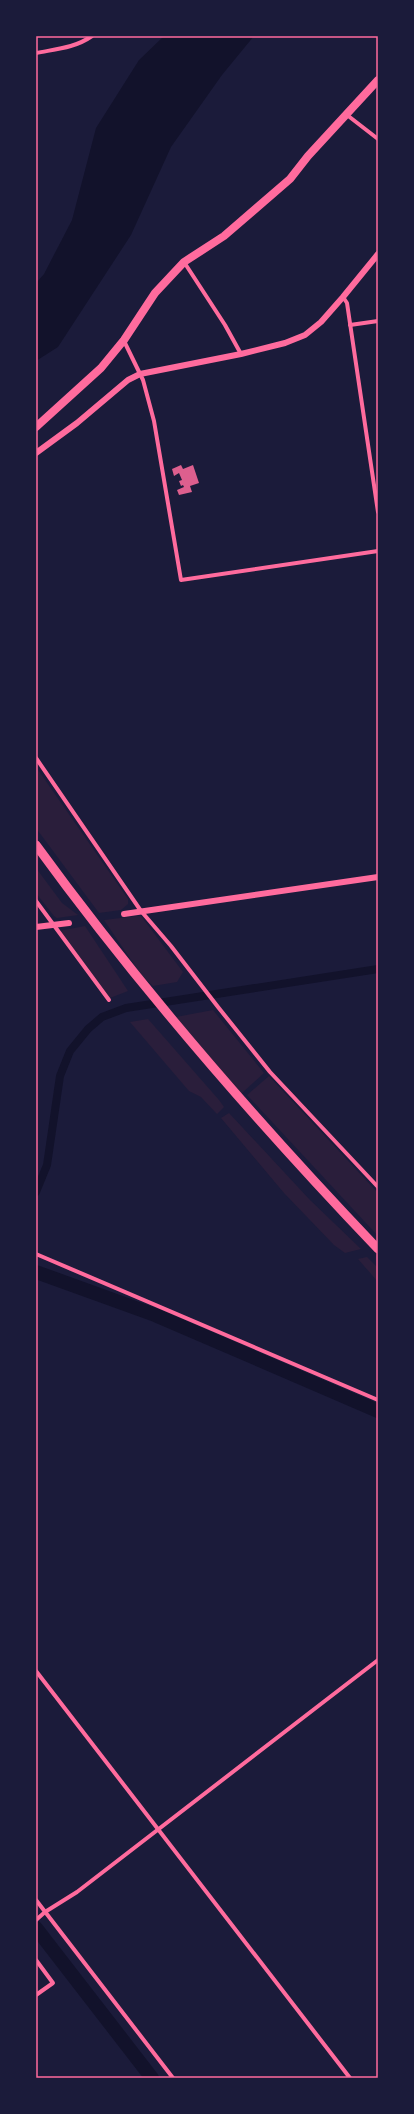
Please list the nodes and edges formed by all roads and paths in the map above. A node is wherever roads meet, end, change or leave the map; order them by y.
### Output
1 (92, 36) edge
2 (36, 53) edge
3 (378, 80) edge
4 (346, 114) junction
5 (378, 139) edge
6 (378, 254) edge
7 (184, 262) junction
8 (343, 297) junction
9 (378, 321) edge
10 (350, 325) junction
11 (124, 340) junction
12 (241, 354) junction
13 (140, 374) junction
14 (36, 427) edge
15 (36, 453) edge
16 (378, 512) edge
17 (378, 552) edge
18 (36, 758) edge
19 (36, 845) edge
20 (378, 877) edge
21 (36, 901) edge
22 (141, 911) junction
23 (124, 914) dead end
24 (69, 922) dead end
25 (53, 925) junction
26 (36, 927) edge
27 (109, 1000) dead end
28 (378, 1187) edge
29 (378, 1249) edge
30 (36, 1254) edge
31 (378, 1400) edge
32 (378, 1660) edge
33 (36, 1671) edge
34 (159, 1830) junction
35 (36, 1900) edge
36 (45, 1912) junction
37 (36, 1920) edge
38 (36, 1960) edge
39 (36, 1996) edge
40 (173, 2078) edge
41 (350, 2078) edge

1 - 2 street
3 - 4 main road
4 - 5 street
4 - 7 main road
6 - 8 street
7 - 11 main road
7 - 12 street
8 - 10 street
8 - 12 street
9 - 10 street
10 - 16 street
11 - 13 street
11 - 14 main road
12 - 13 street
13 - 15 street
13 - 17 street
18 - 22 street
19 - 29 highway
20 - 22 street
21 - 25 street
22 - 23 street
22 - 28 street
24 - 25 street
25 - 26 street
25 - 27 street
30 - 31 street
32 - 34 street
33 - 34 street
34 - 36 street
34 - 41 street
35 - 36 street
36 - 37 street
36 - 40 street
38 - 39 street

